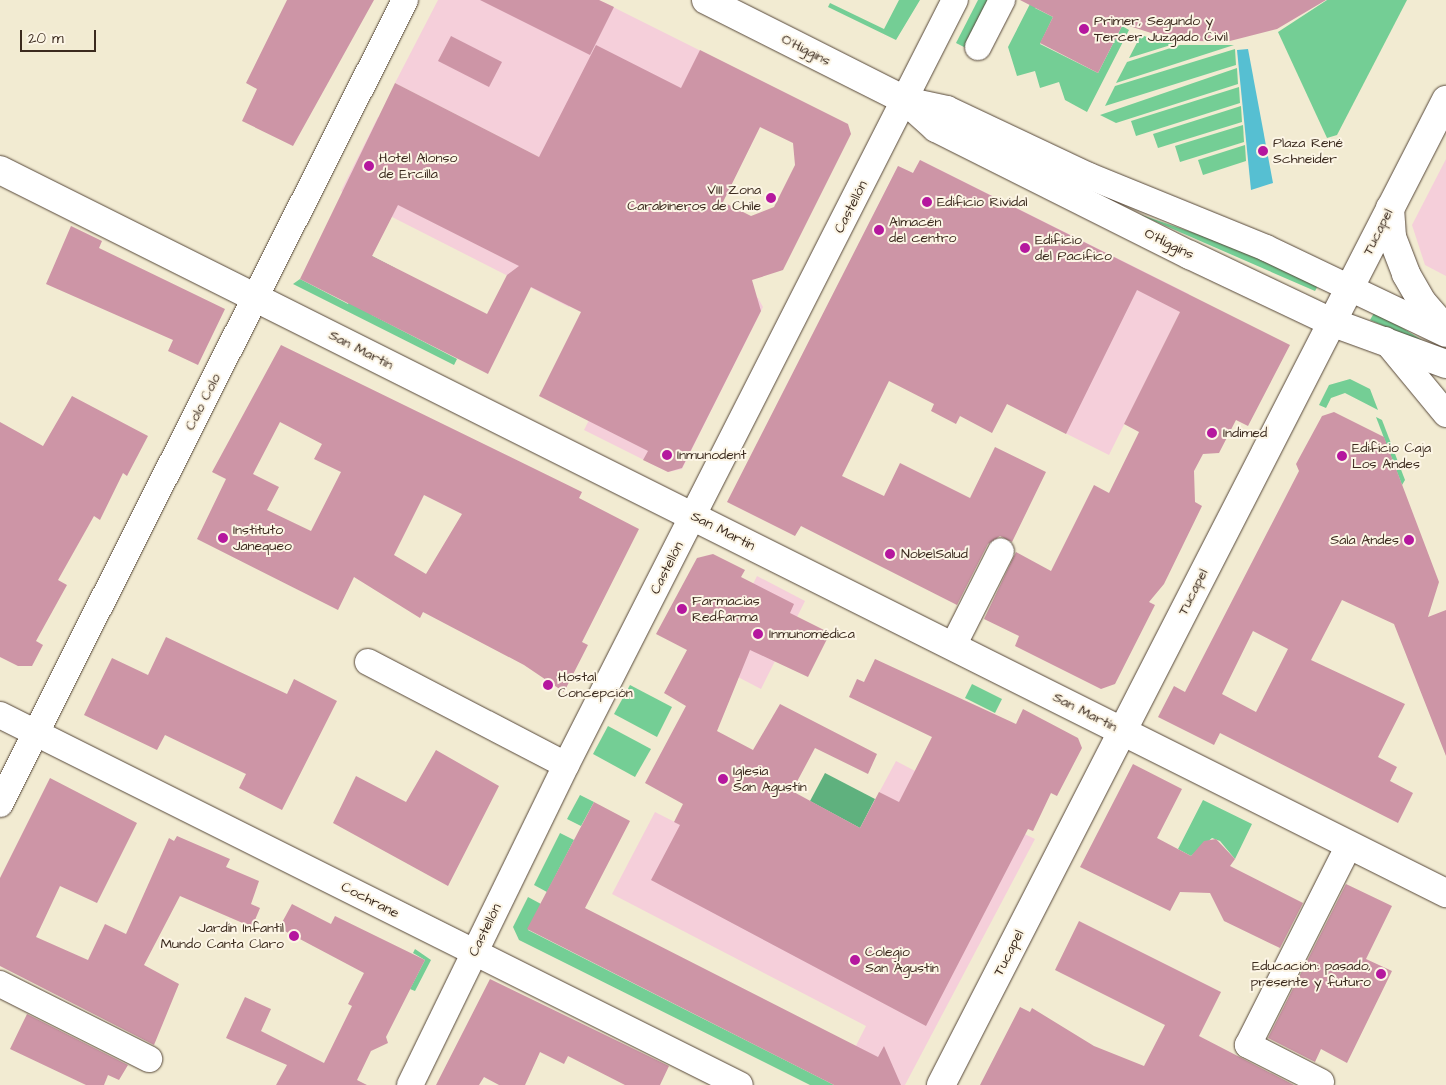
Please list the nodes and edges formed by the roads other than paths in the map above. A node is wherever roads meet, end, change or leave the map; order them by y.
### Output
1 (405, 0) edge
2 (706, 0) edge
3 (956, 0) edge
4 (1002, 0) edge
5 (978, 47) dead end
6 (905, 100) junction
7 (1446, 100) edge
8 (0, 170) edge
9 (1390, 208) junction
10 (1349, 288) junction
11 (255, 298) junction
12 (1331, 322) junction
13 (1446, 329) edge
14 (1446, 334) edge
15 (1384, 340) junction
16 (1446, 364) edge
17 (1446, 414) edge
18 (693, 516) junction
19 (1001, 551) dead end
20 (953, 646) junction
21 (368, 662) dead end
22 (0, 714) edge
23 (1122, 731) junction
24 (36, 733) junction
25 (566, 765) junction
26 (0, 804) edge
27 (1349, 844) junction
28 (1446, 893) edge
29 (474, 952) junction
30 (0, 984) edge
31 (149, 1059) dead end
32 (1321, 1082) dead end
33 (410, 1085) edge
34 (740, 1085) edge
35 (942, 1085) edge

1 - 11 street, Colo Colo
2 - 6 main road, O'Higgins
3 - 6 street, Castellón
4 - 5 street
6 - 10 street, O'Higgins
6 - 12 main road, O'Higgins
6 - 18 street, Castellón
7 - 9 main road, Tucapel
8 - 11 main road, San Martín
9 - 10 main road, Tucapel
9 - 13 main road
10 - 12 main road, Tucapel
10 - 14 street, O'Higgins
11 - 18 main road, San Martín
11 - 24 street, Colo Colo
12 - 15 main road, O'Higgins
12 - 23 main road, Tucapel
15 - 16 main road, O'Higgins
15 - 17 street
18 - 20 main road, San Martín
18 - 25 street, Castellón
19 - 20 street
20 - 23 main road, San Martín
21 - 25 street
22 - 24 street, Cochrane
23 - 27 main road, San Martín
23 - 35 main road, Tucapel
24 - 26 street, Colo Colo
24 - 29 street, Cochrane
25 - 29 street, Castellón
27 - 28 main road, San Martín
27 - 32 street
29 - 33 street, Castellón
29 - 34 street, Cochrane
30 - 31 street

